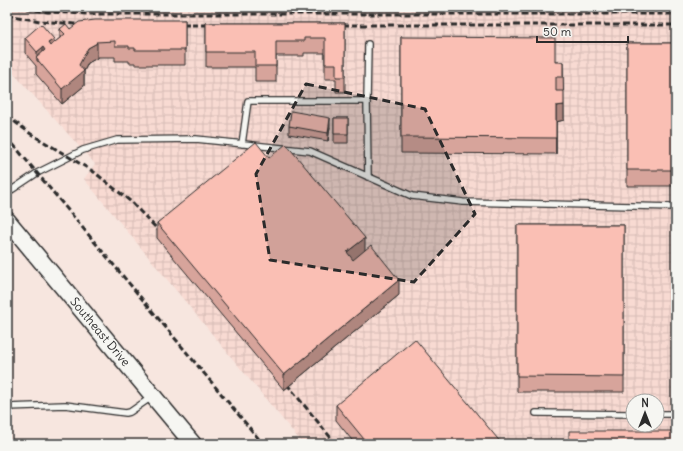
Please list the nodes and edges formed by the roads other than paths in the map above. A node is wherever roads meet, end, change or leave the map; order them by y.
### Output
1 (368, 44) dead end
2 (367, 101) junction
3 (242, 144) junction
4 (368, 176) junction
5 (7, 193) edge
6 (676, 207) edge
7 (7, 220) edge
8 (153, 396) junction
9 (7, 407) edge
10 (536, 413) dead end
11 (625, 414) edge
12 (665, 414) edge
13 (676, 414) edge
14 (193, 444) edge

1 - 2 lane
2 - 3 lane
2 - 4 lane
3 - 4 lane
3 - 5 lane
4 - 6 lane
7 - 8 main road, Southeast Drive
8 - 9 lane
8 - 14 main road, Southeast Drive
10 - 11 lane
12 - 13 lane

